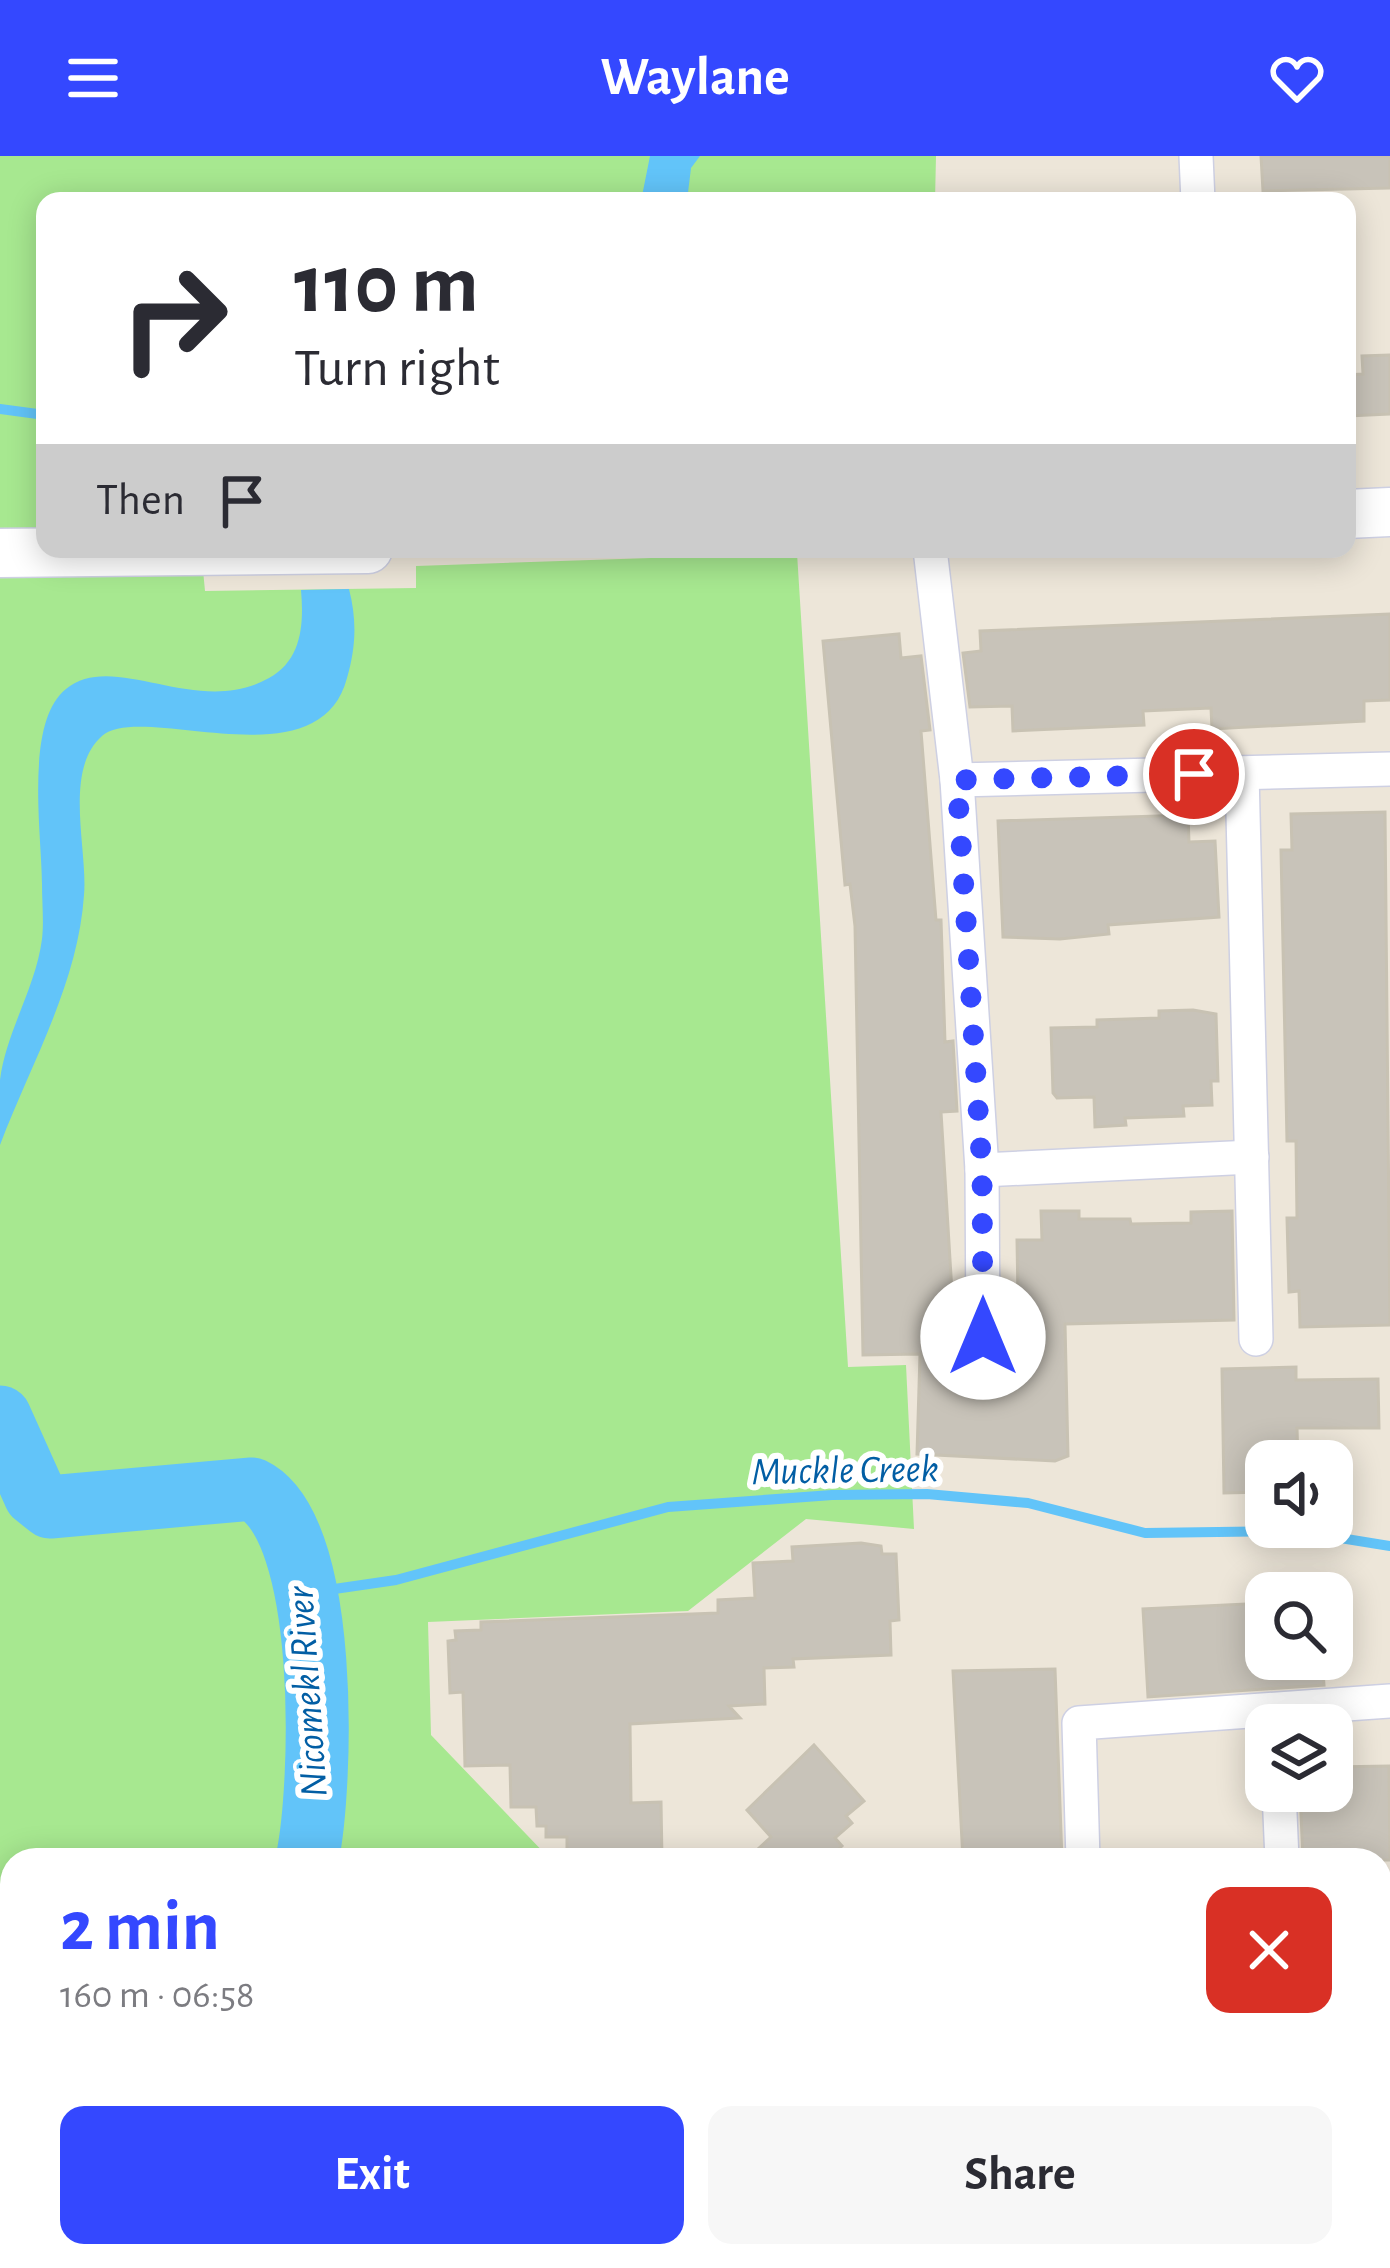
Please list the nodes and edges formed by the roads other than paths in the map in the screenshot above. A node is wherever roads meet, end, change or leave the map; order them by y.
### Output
1 (1196, 156) edge
2 (1198, 192) edge
3 (1390, 512) edge
4 (1356, 514) edge
5 (0, 553) edge
6 (36, 553) edge
7 (930, 558) edge
8 (1390, 769) edge
9 (1242, 773) junction
10 (957, 780) junction
11 (1252, 1157) junction
12 (982, 1170) junction
13 (983, 1337) dead end
14 (1256, 1339) dead end
15 (1390, 1701) edge
16 (1353, 1706) edge
17 (1245, 1718) edge
18 (1280, 1812) edge
19 (1083, 1848) edge
20 (1281, 1848) edge

1 - 2 street
3 - 4 main road
5 - 6 main road
7 - 10 street
8 - 9 street
9 - 10 street
9 - 11 street
10 - 12 street
11 - 12 street
11 - 14 street
12 - 13 street
15 - 16 street
17 - 19 street
18 - 20 street

